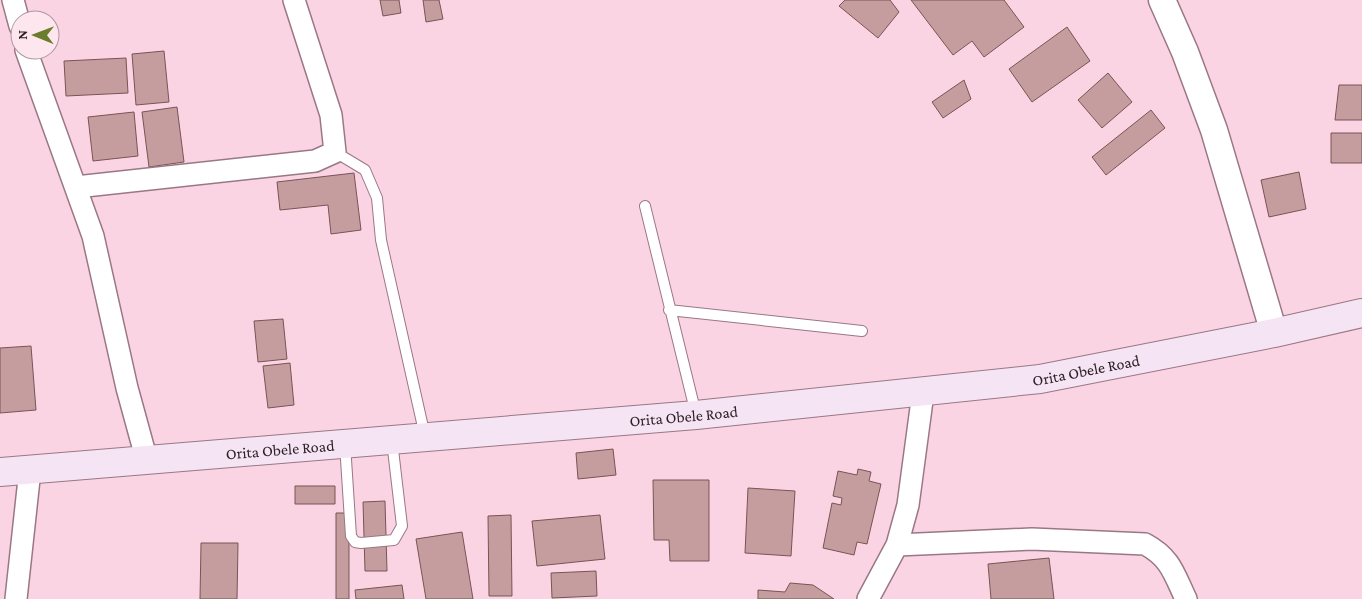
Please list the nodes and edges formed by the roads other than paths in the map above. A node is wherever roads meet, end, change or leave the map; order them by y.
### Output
1 (294, 0) edge
2 (1162, 0) edge
3 (30, 60) edge
4 (335, 152) junction
5 (76, 187) junction
6 (645, 206) dead end
7 (669, 310) junction
8 (1362, 313) edge
9 (862, 331) dead end
10 (1274, 333) junction
11 (923, 393) junction
12 (696, 415) junction
13 (425, 437) junction
14 (392, 440) junction
15 (345, 444) junction
16 (147, 461) junction
17 (30, 470) junction
18 (0, 472) edge
19 (897, 545) junction
20 (16, 599) edge
21 (868, 599) edge
22 (1186, 599) edge

1 - 4 street
2 - 10 street
3 - 5 street
4 - 5 street
4 - 13 lane
5 - 16 street
6 - 7 lane
7 - 9 lane
7 - 12 lane
8 - 10 main road, Orita Obele Road
10 - 11 main road, Orita Obele Road
11 - 12 main road, Orita Obele Road
11 - 19 street
12 - 13 main road, Orita Obele Road
13 - 14 main road, Orita Obele Road
14 - 15 main road, Orita Obele Road
14 - 15 lane
15 - 16 main road, Orita Obele Road
16 - 17 main road, Orita Obele Road
17 - 18 main road, Orita Obele Road
17 - 20 street
19 - 21 street
19 - 22 street

